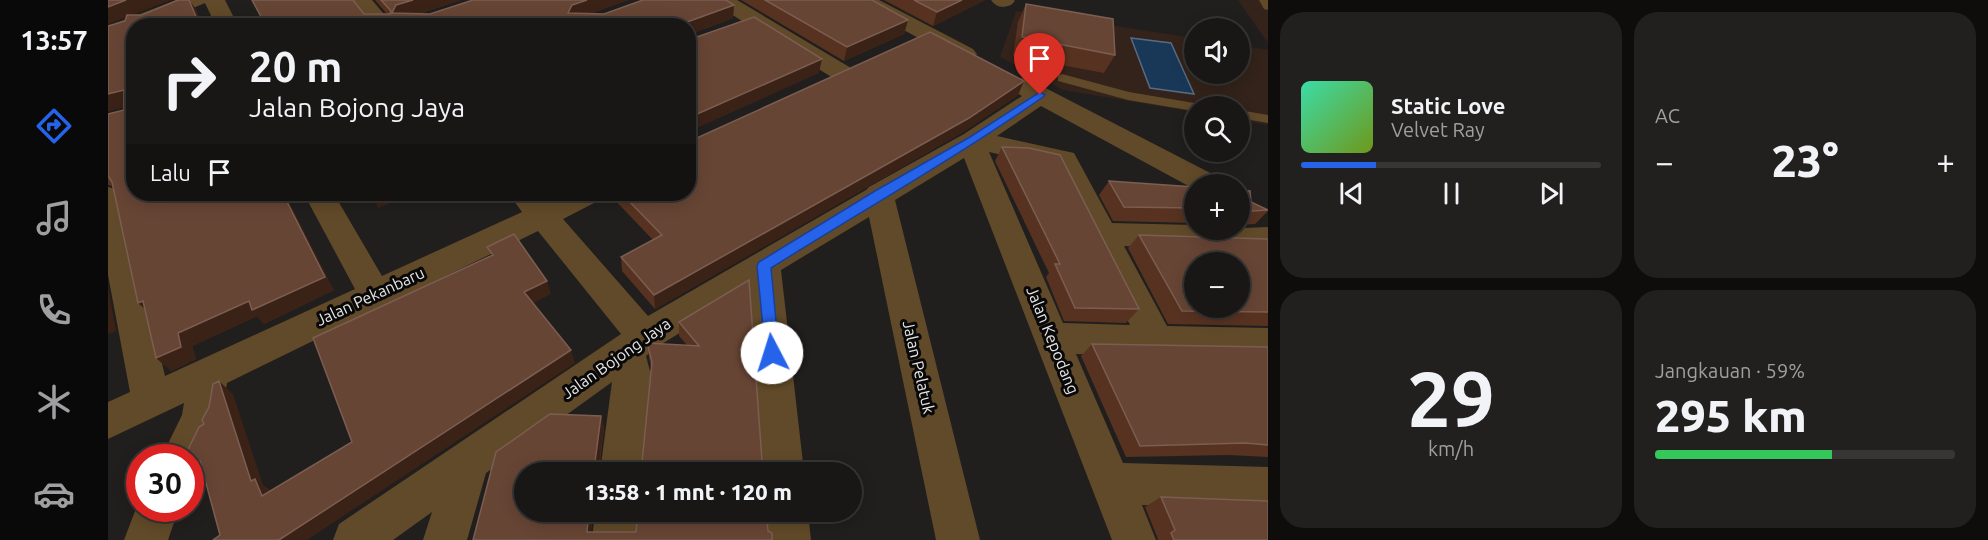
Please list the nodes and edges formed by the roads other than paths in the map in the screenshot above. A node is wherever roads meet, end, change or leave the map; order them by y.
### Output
1 (196, 0) edge
2 (214, 0) edge
3 (362, 0) edge
4 (722, 0) edge
5 (863, 0) edge
6 (1264, 0) edge
7 (1268, 7) edge
8 (149, 18) edge
9 (222, 18) edge
10 (377, 18) edge
11 (755, 20) junction
12 (126, 27) edge
13 (733, 29) edge
14 (108, 34) edge
15 (927, 34) junction
16 (895, 49) edge
17 (843, 73) edge
18 (1051, 87) junction
19 (1184, 105) edge
20 (1250, 116) edge
21 (1268, 119) edge
22 (972, 140) junction
23 (1192, 174) edge
24 (879, 194) junction
25 (108, 197) edge
26 (322, 201) edge
27 (550, 201) edge
28 (533, 204) edge
29 (1265, 222) edge
30 (1102, 234) junction
31 (764, 266) junction
32 (375, 294) junction
33 (1052, 338) junction
34 (1156, 340) junction
35 (1268, 343) edge
36 (635, 344) junction
37 (210, 372) junction
38 (152, 399) junction
39 (108, 421) edge
40 (188, 444) edge
41 (469, 460) junction
42 (622, 462) edge
43 (782, 462) edge
44 (1111, 483) junction
45 (1268, 488) edge
46 (152, 522) edge
47 (616, 522) edge
48 (787, 522) edge
49 (146, 540) edge
50 (355, 540) edge
51 (446, 540) edge
52 (614, 540) edge
53 (789, 540) edge
54 (958, 540) edge
55 (1134, 540) edge

1 - 8 street
2 - 9 street
3 - 10 street
4 - 11 street
5 - 15 street
6 - 7 lane
11 - 13 street
11 - 17 street
12 - 14 street
15 - 16 street
15 - 18 street
18 - 19 lane
18 - 22 street, Jalan Bojong Jaya
18 - 23 street
20 - 21 lane
22 - 24 street, Jalan Bojong Jaya
22 - 30 street
22 - 33 street, Jalan Kepodang
24 - 31 street, Jalan Bojong Jaya
24 - 54 street, Jalan Pelatuk
25 - 38 street
26 - 32 street
27 - 28 street, Jalan Pekanbaru
28 - 32 street, Jalan Pekanbaru
28 - 36 street
29 - 30 street
30 - 34 street
31 - 36 street, Jalan Bojong Jaya
31 - 43 street
32 - 37 street, Jalan Pekanbaru
33 - 34 street
33 - 44 street, Jalan Kepodang
34 - 35 street
36 - 41 street, Jalan Bojong Jaya
36 - 42 street
37 - 38 street, Jalan Pekanbaru
37 - 40 street
38 - 39 street, Jalan Pekanbaru
41 - 50 street, Jalan Bojong Jaya
41 - 51 street
44 - 45 street
44 - 55 street, Jalan Kepodang
46 - 49 street
47 - 52 street
48 - 53 street

